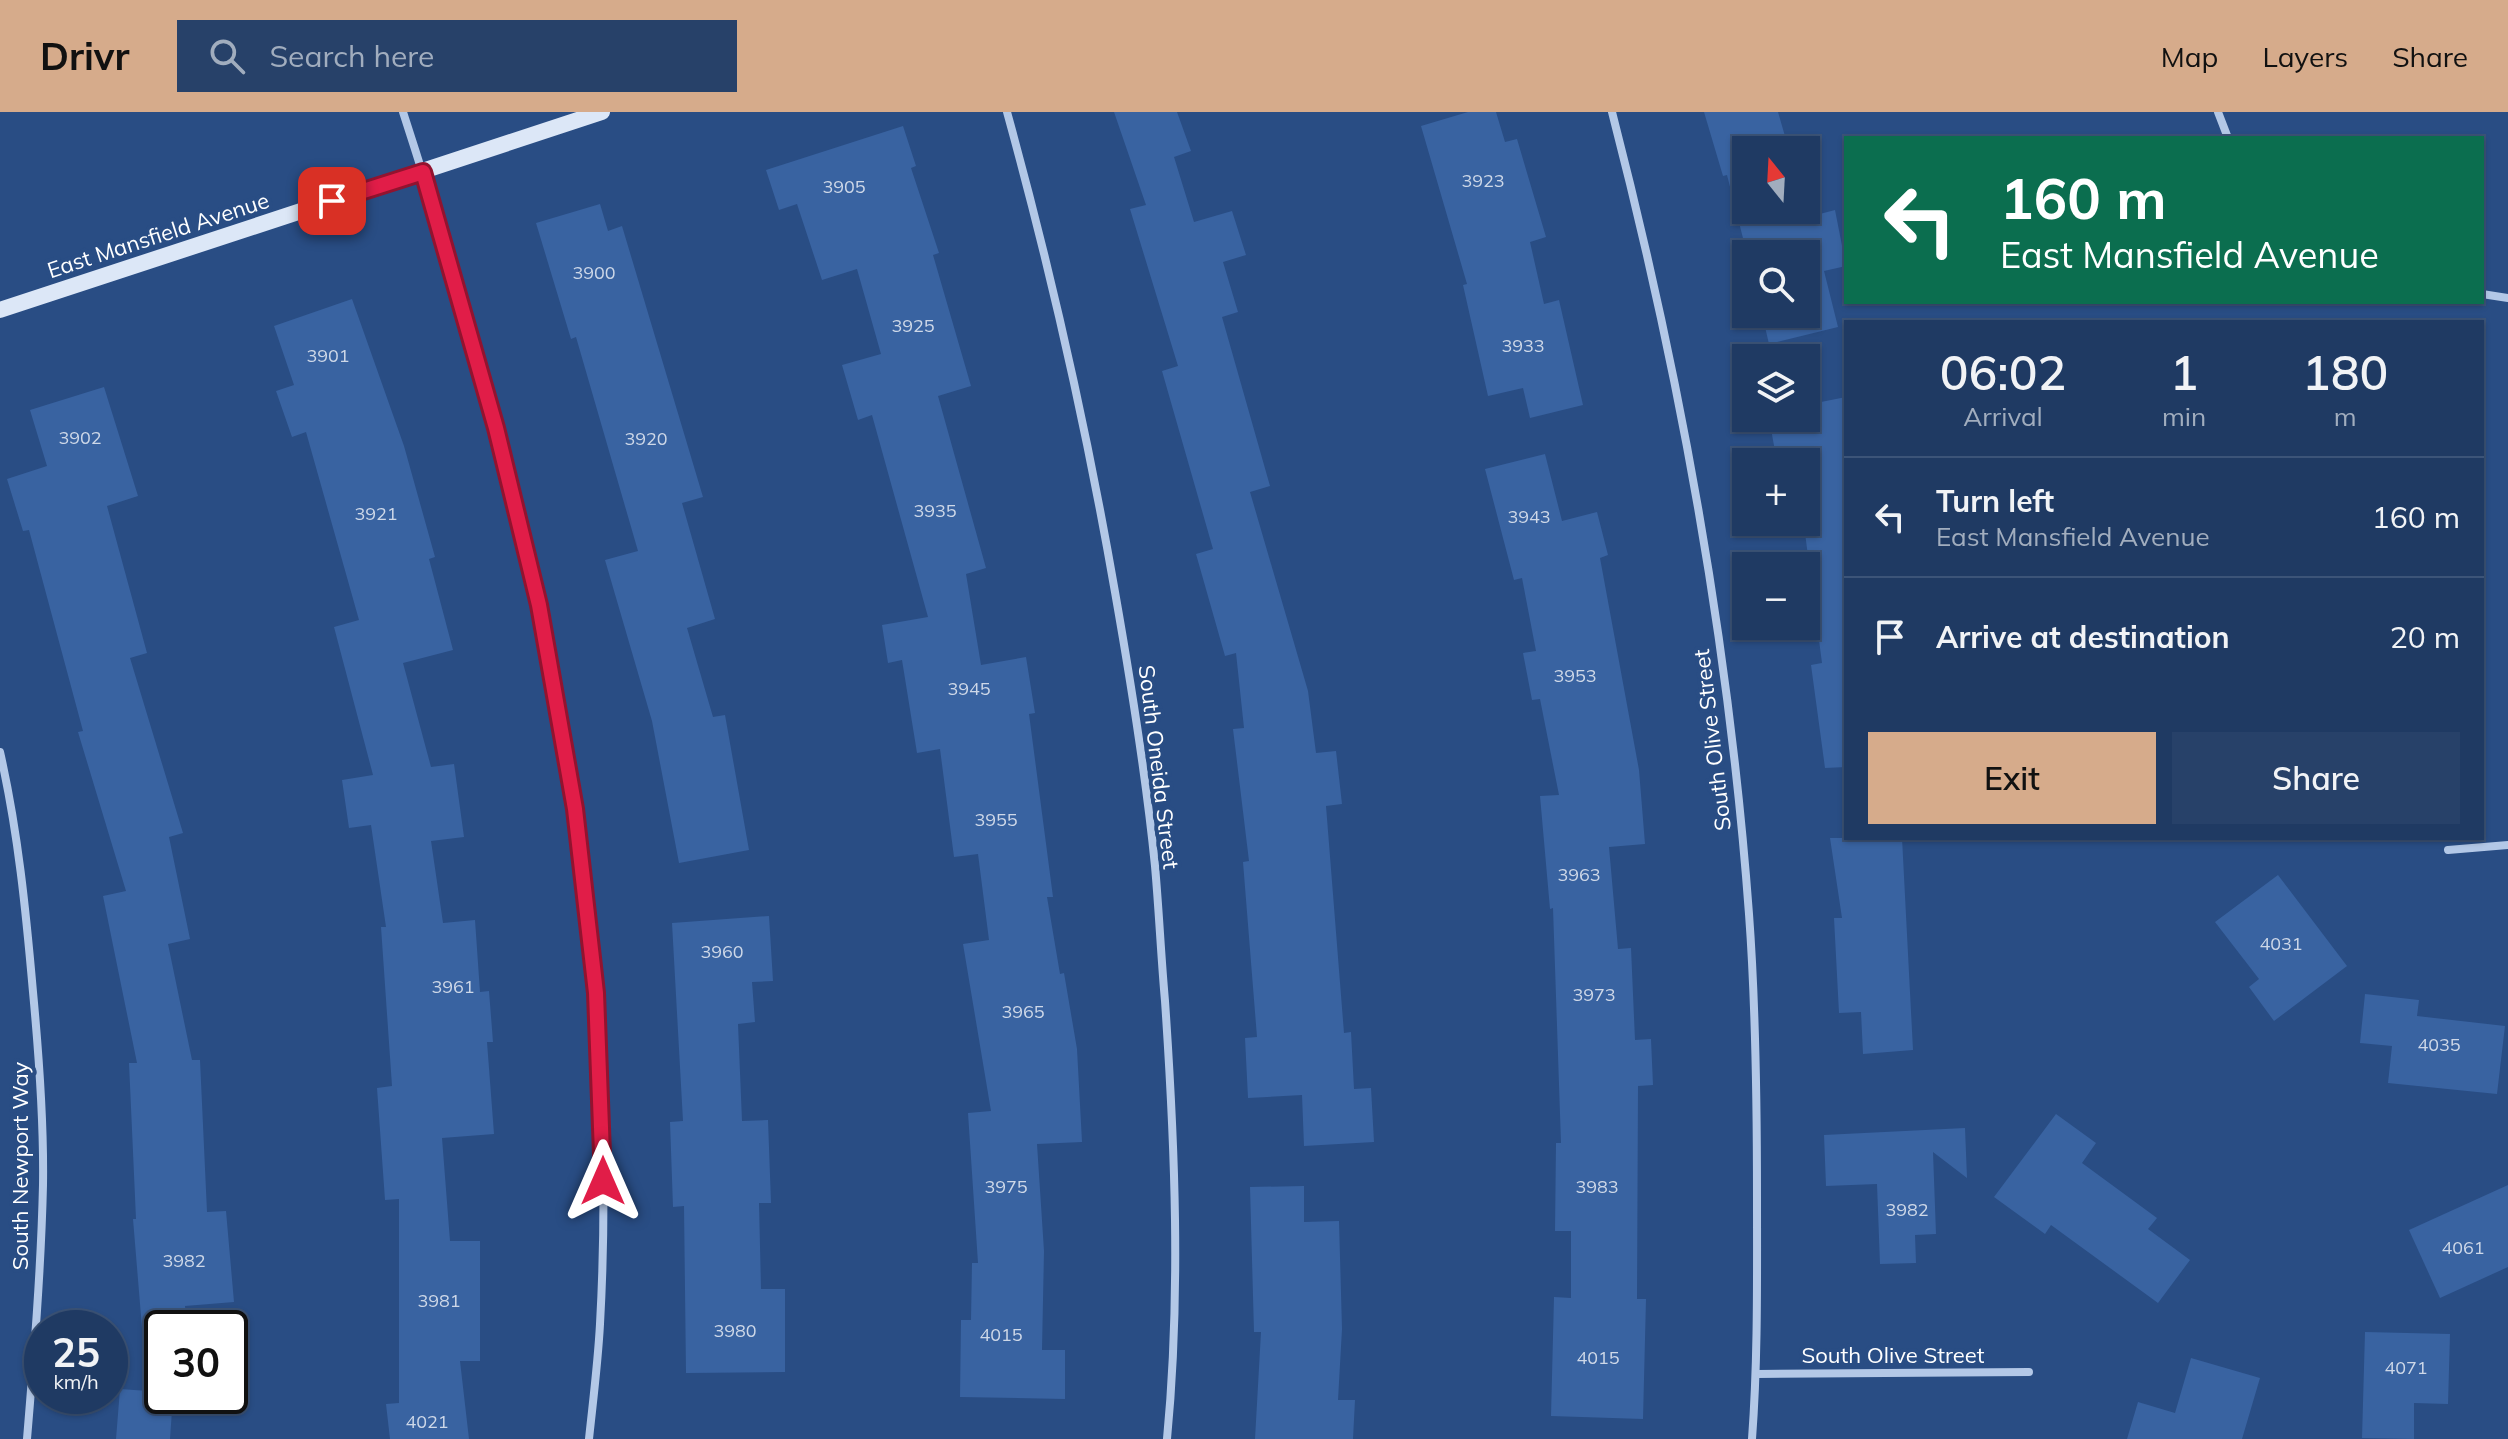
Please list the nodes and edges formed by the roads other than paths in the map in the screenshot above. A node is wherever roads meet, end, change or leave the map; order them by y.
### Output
1 (403, 112) edge
2 (602, 112) edge
3 (1007, 112) edge
4 (1612, 112) edge
5 (2218, 112) edge
6 (2227, 136) edge
7 (423, 172) junction
8 (2484, 294) edge
9 (2508, 298) edge
10 (0, 310) edge
11 (0, 752) edge
12 (2508, 845) edge
13 (2448, 850) dead end
14 (2029, 1372) dead end
15 (1757, 1374) junction
16 (27, 1439) edge
17 (589, 1439) edge
18 (1167, 1439) edge
19 (1752, 1439) edge

1 - 7 street
2 - 7 street, East Mansfield Avenue
3 - 18 street, South Oneida Street
4 - 15 street, South Olive Street
5 - 6 street
7 - 10 street, East Mansfield Avenue
7 - 17 street
8 - 9 street
11 - 16 street, South Newport Way
12 - 13 street
14 - 15 street, South Olive Street
15 - 19 street, South Olive Street

